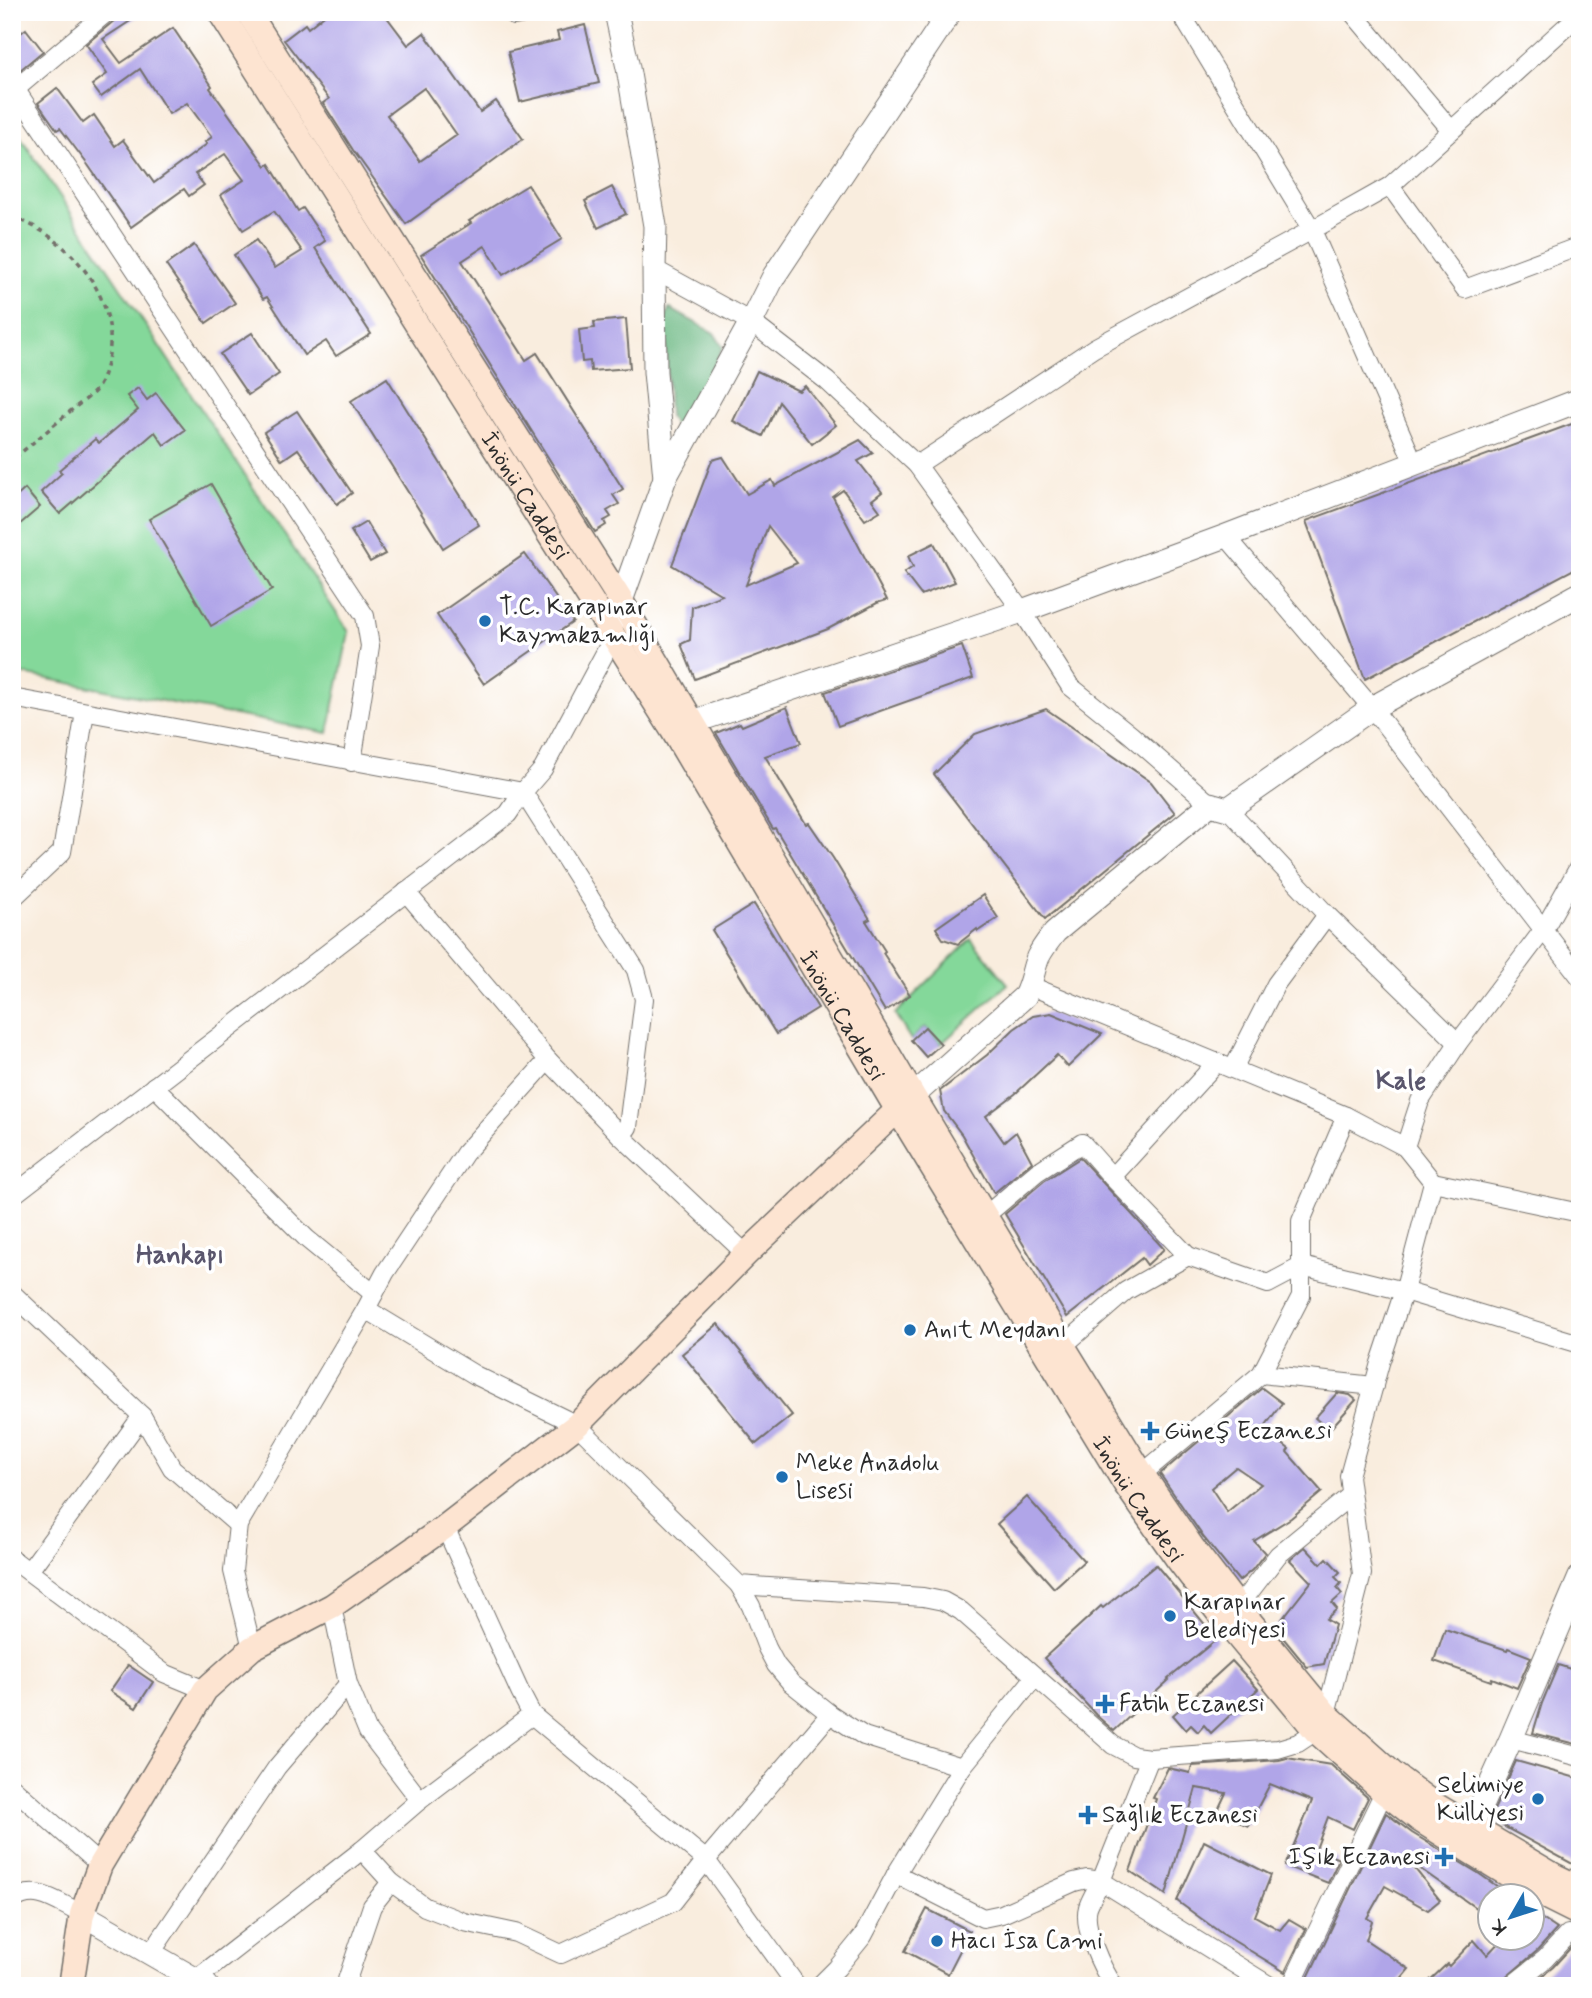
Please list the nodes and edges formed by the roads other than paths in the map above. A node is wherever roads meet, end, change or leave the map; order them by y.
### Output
1 (107, 12) edge
2 (220, 12) edge
3 (248, 12) edge
4 (510, 12) edge
5 (534, 12) edge
6 (616, 12) edge
7 (950, 12) edge
8 (1180, 12) edge
9 (1352, 12) edge
10 (1580, 14) edge
11 (13, 88) edge
12 (1451, 131) junction
13 (1390, 186) junction
14 (1312, 230) junction
15 (1580, 246) edge
16 (654, 269) junction
17 (751, 322) junction
18 (1580, 400) edge
19 (1414, 463) junction
20 (917, 465) junction
21 (665, 478) junction
22 (1226, 536) junction
23 (1580, 594) edge
24 (621, 601) junction
25 (1022, 611) junction
26 (614, 636) junction
27 (12, 698) edge
28 (1373, 708) junction
29 (85, 712) junction
30 (682, 725) junction
31 (352, 762) junction
32 (523, 792) junction
33 (1219, 807) junction
34 (1580, 864) edge
35 (406, 892) junction
36 (12, 899) edge
37 (1327, 915) junction
38 (1544, 929) junction
39 (1580, 977) edge
40 (1031, 986) junction
41 (1458, 1043) junction
42 (548, 1060) junction
43 (1225, 1065) junction
44 (154, 1086) junction
45 (905, 1102) junction
46 (1346, 1116) junction
47 (621, 1136) junction
48 (1405, 1147) junction
49 (1112, 1177) junction
50 (1433, 1182) junction
51 (12, 1196) edge
52 (1580, 1213) edge
53 (985, 1216) junction
54 (746, 1254) junction
55 (1188, 1256) junction
56 (1302, 1266) junction
57 (1404, 1291) junction
58 (12, 1293) edge
59 (370, 1301) junction
60 (1580, 1344) edge
61 (1063, 1346) junction
62 (1261, 1374) junction
63 (1374, 1386) junction
64 (142, 1416) junction
65 (577, 1425) junction
66 (1142, 1474) junction
67 (1351, 1494) junction
68 (238, 1525) junction
69 (445, 1527) junction
70 (12, 1559) edge
71 (29, 1571) junction
72 (1580, 1577) edge
73 (739, 1586) junction
74 (332, 1606) junction
75 (1238, 1607) junction
76 (252, 1648) junction
77 (1035, 1677) junction
78 (348, 1684) junction
79 (205, 1690) junction
80 (830, 1714) junction
81 (532, 1715) junction
82 (1321, 1722) junction
83 (1511, 1739) junction
84 (1580, 1757) edge
85 (1150, 1758) junction
86 (962, 1768) junction
87 (12, 1787) edge
88 (1384, 1792) junction
89 (420, 1800) junction
90 (1472, 1826) junction
91 (362, 1850) junction
92 (706, 1860) junction
93 (100, 1865) junction
94 (896, 1874) junction
95 (1101, 1881) junction
96 (391, 1882) junction
97 (1580, 1888) edge
98 (12, 1901) edge
99 (82, 1914) junction
100 (1574, 1924) edge
101 (151, 1953) junction
102 (201, 1983) edge
103 (71, 1986) edge
104 (345, 1986) edge
105 (797, 1986) edge
106 (820, 1986) edge
107 (1114, 1986) edge
108 (1270, 1986) edge
109 (1291, 1986) edge
110 (1511, 1986) edge

1 - 11 street
2 - 26 main road, İnönü Caddesi
3 - 24 main road, İnönü Caddesi
4 - 5 street
6 - 16 street
7 - 17 street
8 - 14 street
9 - 12 street
10 - 12 street
11 - 31 street
12 - 13 street
13 - 14 street
13 - 15 street
14 - 19 street
14 - 20 street
16 - 17 street
16 - 21 street
17 - 20 street
17 - 21 street
18 - 19 street
19 - 22 street
20 - 25 street
21 - 24 street
22 - 25 street
22 - 28 street
23 - 28 street
24 - 26 street
24 - 30 main road, İnönü Caddesi
25 - 30 street
25 - 33 street
26 - 30 main road, İnönü Caddesi
26 - 32 street
27 - 29 street
28 - 33 street
28 - 38 street
29 - 31 street
29 - 36 street
30 - 45 main road, İnönü Caddesi
31 - 32 street
32 - 35 street
32 - 47 street
33 - 37 street
33 - 40 street
34 - 38 street
35 - 42 street
35 - 44 street
37 - 41 street
37 - 43 street
38 - 39 street
38 - 41 street
40 - 43 street
40 - 45 street
41 - 48 street
42 - 47 street
42 - 59 street
43 - 46 street
43 - 49 street
44 - 51 street
44 - 59 street
45 - 53 main road, İnönü Caddesi
45 - 54 main road
45 - 82 main road, İnönü Caddesi
46 - 48 street
46 - 56 street
47 - 54 street
48 - 50 street
49 - 53 street
49 - 55 street
50 - 52 street
50 - 57 street
53 - 61 main road, İnönü Caddesi
54 - 65 main road
55 - 56 street
55 - 61 street
56 - 57 street
56 - 62 street
57 - 60 street
57 - 63 street
58 - 64 street
59 - 65 street
59 - 68 street
61 - 66 main road, İnönü Caddesi
62 - 63 street
62 - 66 street
63 - 67 street
64 - 68 street
64 - 71 street
65 - 69 main road
65 - 73 street
66 - 75 main road, İnönü Caddesi
67 - 75 street
67 - 82 street
68 - 76 street
69 - 74 main road
69 - 81 street
70 - 71 street
71 - 79 street
72 - 83 street
73 - 77 street
73 - 80 street
74 - 76 main road
74 - 78 street
75 - 82 main road, İnönü Caddesi
76 - 79 main road
77 - 85 street
77 - 86 street
78 - 89 street
78 - 101 street
79 - 93 main road
80 - 86 street
80 - 92 street
81 - 89 street
81 - 92 street
82 - 85 street
82 - 88 main road, İnönü Caddesi
82 - 90 main road, İnönü Caddesi
83 - 84 street
83 - 90 street
85 - 95 street
86 - 94 street
87 - 93 street
88 - 100 main road, İnönü Caddesi
88 - 109 street
89 - 91 street
90 - 97 main road, İnönü Caddesi
91 - 96 street
91 - 102 street
92 - 96 street
92 - 105 street
93 - 99 main road
94 - 95 street
94 - 106 street
95 - 107 street
95 - 108 street
96 - 104 street
98 - 99 street
99 - 101 street
99 - 103 main road
100 - 110 street
101 - 102 street

